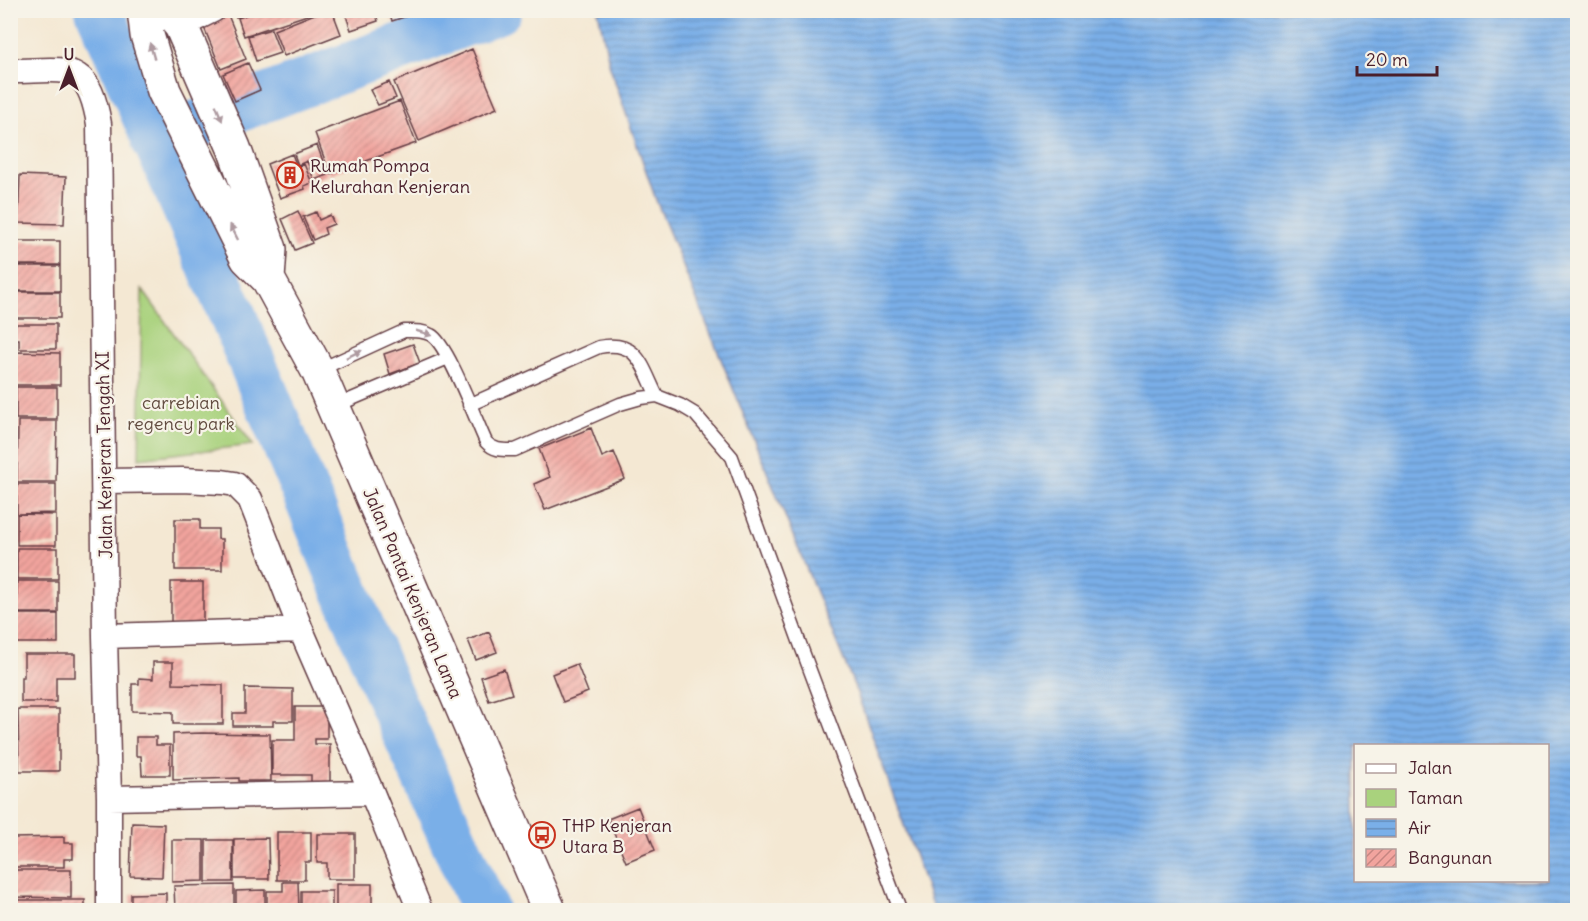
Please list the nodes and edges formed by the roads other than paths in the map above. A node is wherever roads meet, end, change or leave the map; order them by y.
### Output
1 (144, 10) edge
2 (213, 10) edge
3 (175, 18) edge
4 (10, 71) edge
5 (268, 279) junction
6 (448, 357) junction
7 (318, 371) junction
8 (657, 396) junction
9 (469, 405) junction
10 (333, 407) junction
11 (105, 481) junction
12 (301, 630) junction
13 (105, 636) junction
14 (372, 793) junction
15 (110, 798) junction
16 (109, 910) edge
17 (420, 910) edge
18 (549, 910) edge
19 (900, 910) edge

5 -> 1 main road, Jalan Pantai Kenjeran Lama
2 - 3 street
3 -> 5 main road
4 - 11 street, Jalan Kenjeran Tengah XI
5 - 7 main road, Jalan Pantai Kenjeran Lama
7 -> 6 lane
6 - 9 lane
6 - 10 lane
7 - 10 main road, Jalan Pantai Kenjeran Lama
8 - 9 lane
8 - 9 lane
8 - 19 lane
10 - 18 main road, Jalan Pantai Kenjeran Lama
11 - 12 street
11 - 13 street, Jalan Kenjeran Tengah XI
12 - 13 street
12 - 14 street
13 - 15 street, Jalan Kenjeran Tengah XI
14 - 15 street
14 - 17 street
15 - 16 street, Jalan Kenjeran Tengah XI

